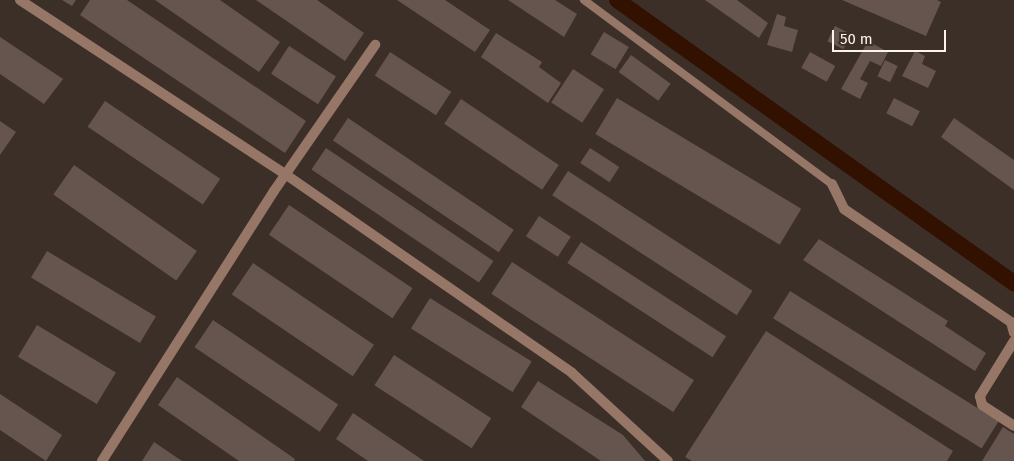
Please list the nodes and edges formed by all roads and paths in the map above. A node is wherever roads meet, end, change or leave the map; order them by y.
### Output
1 (20, 0) edge
2 (584, 0) edge
3 (375, 45) dead end
4 (285, 174) junction
5 (832, 184) joint
6 (1014, 333) edge
7 (1014, 341) edge
8 (1014, 426) edge
9 (102, 461) edge
10 (668, 461) edge

1 - 4 street
2 - 5 lane
3 - 4 street
4 - 9 street
4 - 10 street
5 - 6 street
7 - 8 street

